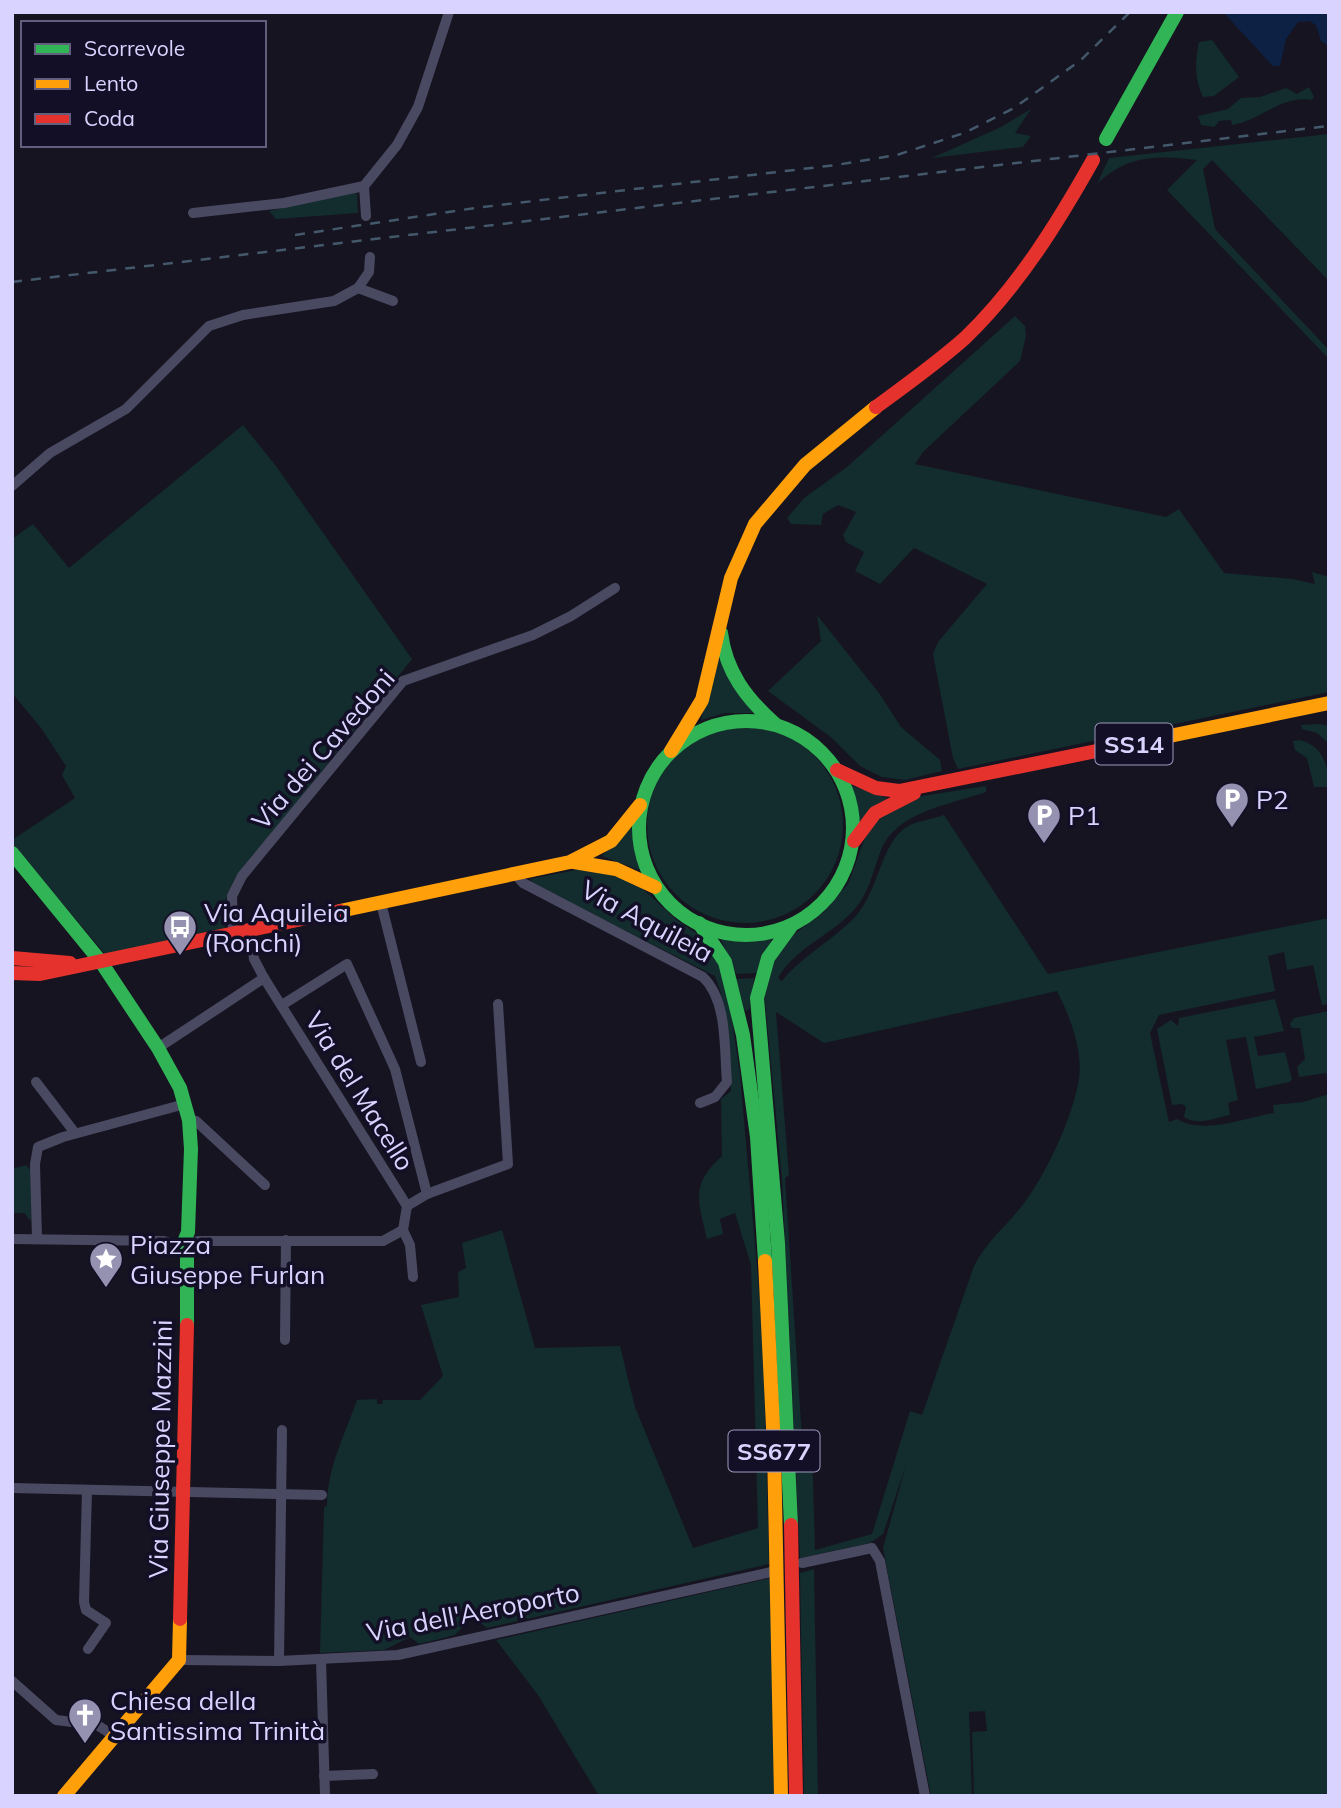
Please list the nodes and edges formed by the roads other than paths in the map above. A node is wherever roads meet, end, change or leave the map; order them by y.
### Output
1 (449, 12) edge
2 (1177, 12) edge
3 (1106, 139) dead end
4 (1093, 160) dead end
5 (364, 186) junction
6 (193, 213) dead end
7 (366, 216) dead end
8 (370, 257) dead end
9 (358, 288) junction
10 (393, 300) dead end
11 (12, 486) edge
12 (615, 588) dead end
13 (721, 618) junction
14 (1329, 703) edge
15 (775, 724) junction
16 (671, 751) junction
17 (837, 770) junction
18 (940, 785) junction
19 (641, 803) junction
20 (852, 845) junction
21 (12, 853) edge
22 (570, 862) junction
23 (516, 875) junction
24 (657, 888) junction
25 (382, 903) junction
26 (699, 923) junction
27 (792, 925) junction
28 (250, 931) junction
29 (233, 934) junction
30 (12, 958) edge
31 (101, 962) junction
32 (70, 963) junction
33 (15, 975) edge
34 (264, 978) junction
35 (498, 1004) dead end
36 (282, 1005) junction
37 (158, 1048) junction
38 (421, 1062) dead end
39 (36, 1082) dead end
40 (700, 1103) dead end
41 (185, 1104) junction
42 (189, 1120) junction
43 (75, 1133) junction
44 (265, 1185) dead end
45 (428, 1194) junction
46 (407, 1206) junction
47 (403, 1230) junction
48 (12, 1239) edge
49 (37, 1239) junction
50 (286, 1240) junction
51 (182, 1247) junction
52 (413, 1277) dead end
53 (285, 1340) dead end
54 (282, 1430) dead end
55 (12, 1489) edge
56 (87, 1490) junction
57 (183, 1493) junction
58 (280, 1494) junction
59 (322, 1495) dead end
60 (802, 1563) dead end
61 (771, 1572) dead end
62 (88, 1649) dead end
63 (321, 1659) junction
64 (179, 1660) junction
65 (279, 1661) junction
66 (12, 1681) edge
67 (116, 1737) junction
68 (373, 1774) dead end
69 (324, 1776) junction
70 (64, 1796) edge
71 (325, 1796) edge
72 (781, 1796) edge
73 (796, 1796) edge
74 (925, 1796) edge

1 - 5 street
2 - 3 main road
4 - 13 main road
5 - 6 street
5 - 7 street
8 - 9 street
9 - 10 street
9 - 11 street
12 - 29 street, Via dei Cavedoni
13 - 15 main road
13 - 16 main road
14 - 18 main road, SS14
15 - 16 main road, SS14
15 - 17 main road, SS14
16 - 19 main road, SS14
17 - 18 main road, SS14
17 - 20 main road, SS14
18 - 20 main road, SS14
19 - 22 main road, Via Aquileia / SS14
19 - 24 main road, SS14
20 - 27 main road, SS14
21 - 31 main road, Via Giuseppe Mazzini
22 - 23 main road, Via Aquileia / SS14
22 - 24 main road, Via Aquileia / SS14
23 - 25 main road, Via Aquileia
23 - 40 street, Via Aquileia
24 - 26 main road, SS14
25 - 28 main road, Via Aquileia
25 - 38 street
26 - 27 main road, SS14
26 - 72 main road, SS677
27 - 73 main road, SS677
28 - 29 main road, Via Aquileia
28 - 34 street, Via del Macello
29 - 31 main road, Via Aquileia
30 - 32 main road
31 - 32 main road
31 - 33 main road
31 - 37 main road, Via Giuseppe Mazzini
32 - 33 main road
34 - 36 street, Via del Macello
34 - 37 street
35 - 45 street
36 - 45 street
36 - 46 street, Via del Macello
37 - 41 main road, Via Giuseppe Mazzini
39 - 43 street
41 - 42 main road, Via Giuseppe Mazzini
41 - 43 street
42 - 44 street
42 - 51 main road, Via Giuseppe Mazzini
43 - 49 street
45 - 46 street
46 - 47 street, Via del Macello
47 - 50 street
47 - 52 street, Via del Macello
48 - 49 street
49 - 51 street
50 - 51 street
50 - 53 street
51 - 57 main road, Via Giuseppe Mazzini
54 - 58 street
55 - 56 street
56 - 57 street
56 - 62 street
57 - 58 street
57 - 64 main road, Via Giuseppe Mazzini
58 - 59 street
58 - 65 street
60 - 74 street
61 - 63 street, Via dell'Aeroporto
63 - 65 street, Via dell'Aeroporto
63 - 69 street
64 - 65 street, Via dell'Aeroporto
64 - 67 main road
66 - 67 street
67 - 70 main road
68 - 69 street
69 - 71 street

